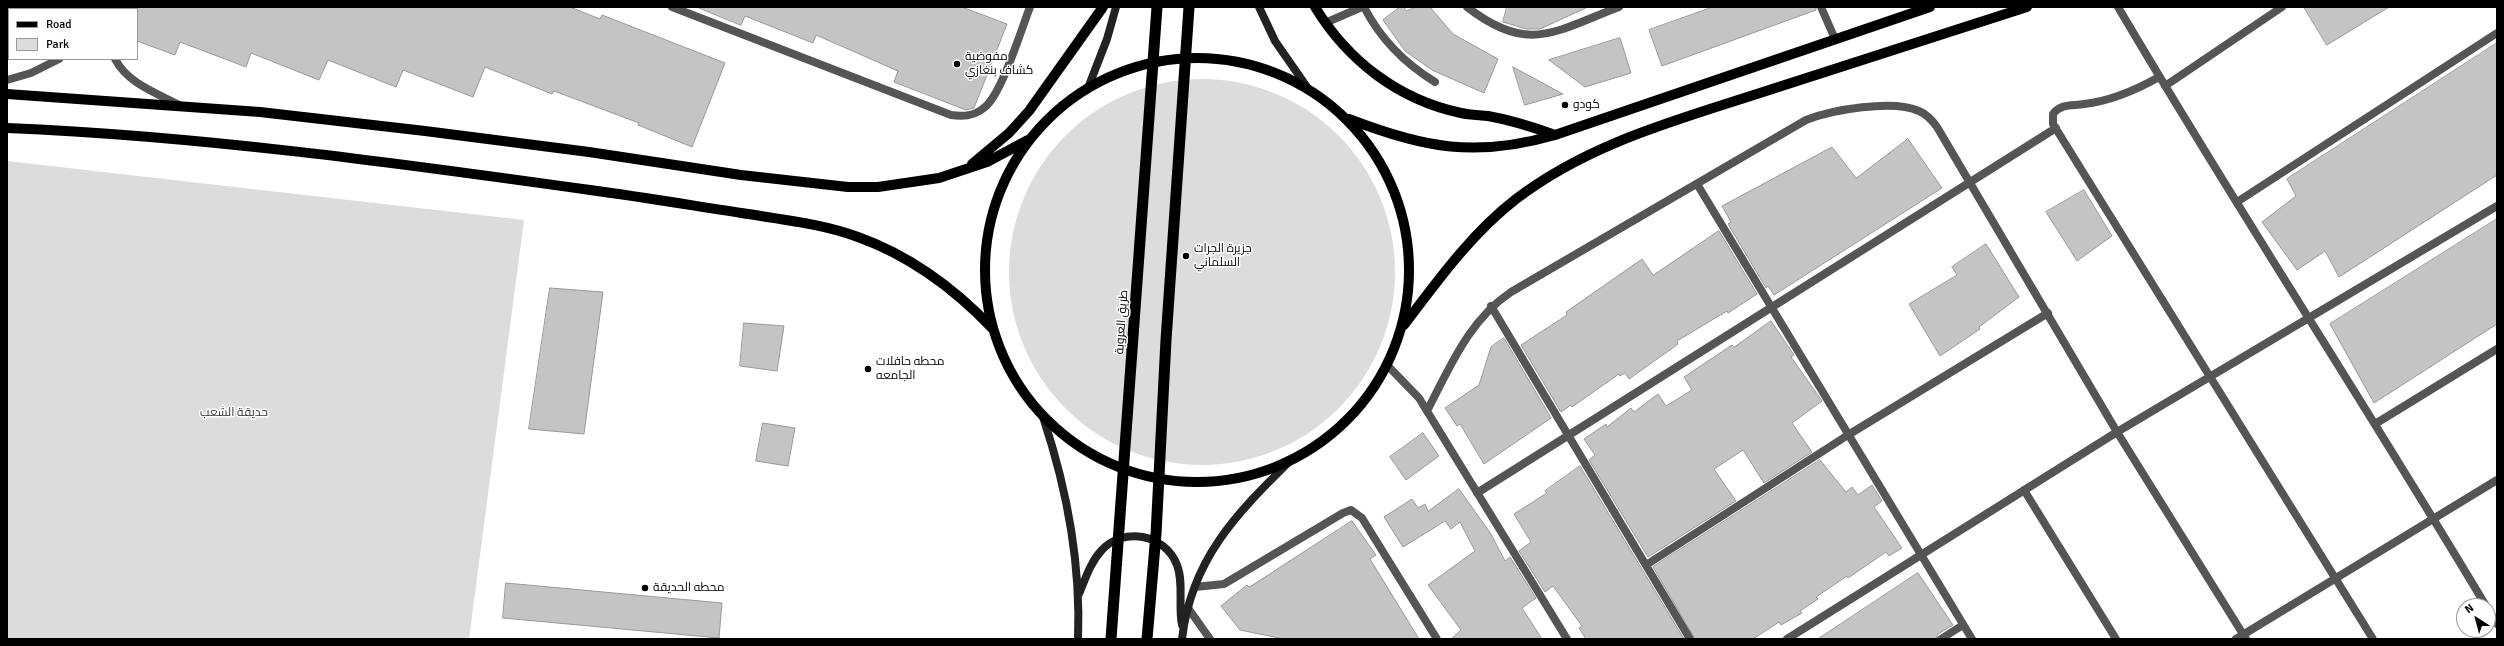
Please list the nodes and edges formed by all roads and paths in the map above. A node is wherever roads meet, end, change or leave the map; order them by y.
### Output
1 (672, 7) edge
2 (1020, 7) edge
3 (1103, 7) edge
4 (1116, 7) edge
5 (1157, 7) edge
6 (1189, 7) edge
7 (1259, 7) edge
8 (1315, 7) edge
9 (1363, 7) edge
10 (1467, 7) edge
11 (1620, 7) edge
12 (1821, 7) edge
13 (1930, 7) edge
14 (2027, 7) edge
15 (2118, 7) edge
16 (2282, 7) edge
17 (1029, 9) edge
18 (1325, 23) junction
19 (2497, 33) edge
20 (1835, 39) junction
21 (57, 60) edge
22 (116, 60) edge
23 (2160, 77) junction
24 (7, 80) edge
25 (1435, 82) dead end
26 (2165, 86) junction
27 (1307, 87) junction
28 (1088, 88) junction
29 (7, 94) edge
30 (181, 106) junction
31 (1347, 118) junction
32 (7, 128) edge
33 (2056, 128) junction
34 (1556, 135) junction
35 (1031, 138) junction
36 (963, 170) junction
37 (1971, 182) junction
38 (1697, 184) junction
39 (2237, 202) junction
40 (2497, 206) edge
41 (1491, 306) junction
42 (1772, 307) junction
43 (2048, 313) junction
44 (2310, 317) junction
45 (1401, 328) junction
46 (993, 329) junction
47 (2497, 349) edge
48 (1387, 365) junction
49 (2210, 376) junction
50 (1427, 411) junction
51 (1043, 417) junction
52 (2375, 424) junction
53 (2117, 432) junction
54 (1848, 434) junction
55 (1569, 436) junction
56 (1290, 461) junction
57 (2497, 480) edge
58 (2024, 490) junction
59 (1477, 493) junction
60 (2434, 518) junction
61 (1921, 555) junction
62 (1646, 565) junction
63 (2336, 579) junction
64 (1195, 587) junction
65 (1078, 596) junction
66 (2481, 598) edge
67 (1188, 608) junction
68 (1963, 625) junction
69 (1183, 630) junction
70 (2242, 638) edge
71 (1078, 639) edge
72 (1111, 639) edge
73 (1147, 639) edge
74 (1182, 639) edge
75 (1210, 639) edge
76 (1437, 639) edge
77 (1566, 639) edge
78 (1690, 639) edge
79 (1787, 639) edge
80 (1941, 639) edge
81 (1972, 639) edge
82 (2116, 639) edge
83 (2373, 639) edge

1 - 17 street
2 - 17 street
3 - 36 main road
4 - 28 main road
5 - 72 highway, طريق العروبة
6 - 73 highway
7 - 27 main road
8 - 18 main road
9 - 18 street
9 - 25 street
10 - 11 street
12 - 20 street
13 - 20 main road
14 - 45 main road
15 - 23 street
16 - 26 street
18 - 34 main road
19 - 39 street
20 - 34 main road
21 - 24 street
22 - 30 street
23 - 26 street
23 - 33 street
26 - 39 street
27 - 28 main road
27 - 31 main road
28 - 35 main road
29 - 30 main road
30 - 36 main road
31 - 34 main road
31 - 45 main road
32 - 46 main road
33 - 37 street
33 - 49 street
35 - 36 main road
35 - 46 main road
37 - 38 street
37 - 42 street
37 - 43 street
38 - 41 street
38 - 42 street
39 - 44 street
40 - 44 street
41 - 50 street
41 - 55 street
42 - 54 street
42 - 55 street
43 - 53 street
43 - 54 street
44 - 49 street
44 - 52 street
45 - 48 main road
46 - 51 main road
47 - 52 street
48 - 50 street
48 - 56 main road
49 - 53 street
49 - 63 street
50 - 59 street
51 - 56 main road
51 - 65 main road
52 - 60 street
53 - 58 street
53 - 70 street
54 - 61 street
54 - 62 street
55 - 59 street
55 - 62 street
56 - 64 main road
57 - 60 street
58 - 61 street
58 - 82 street
59 - 77 street
60 - 63 street
60 - 66 street
61 - 68 street
61 - 79 street
62 - 78 street
63 - 70 street
63 - 83 street
64 - 67 main road
64 - 76 street
65 - 69 main road
65 - 71 main road
67 - 69 main road
67 - 75 street
68 - 80 street
68 - 81 street
69 - 74 main road

